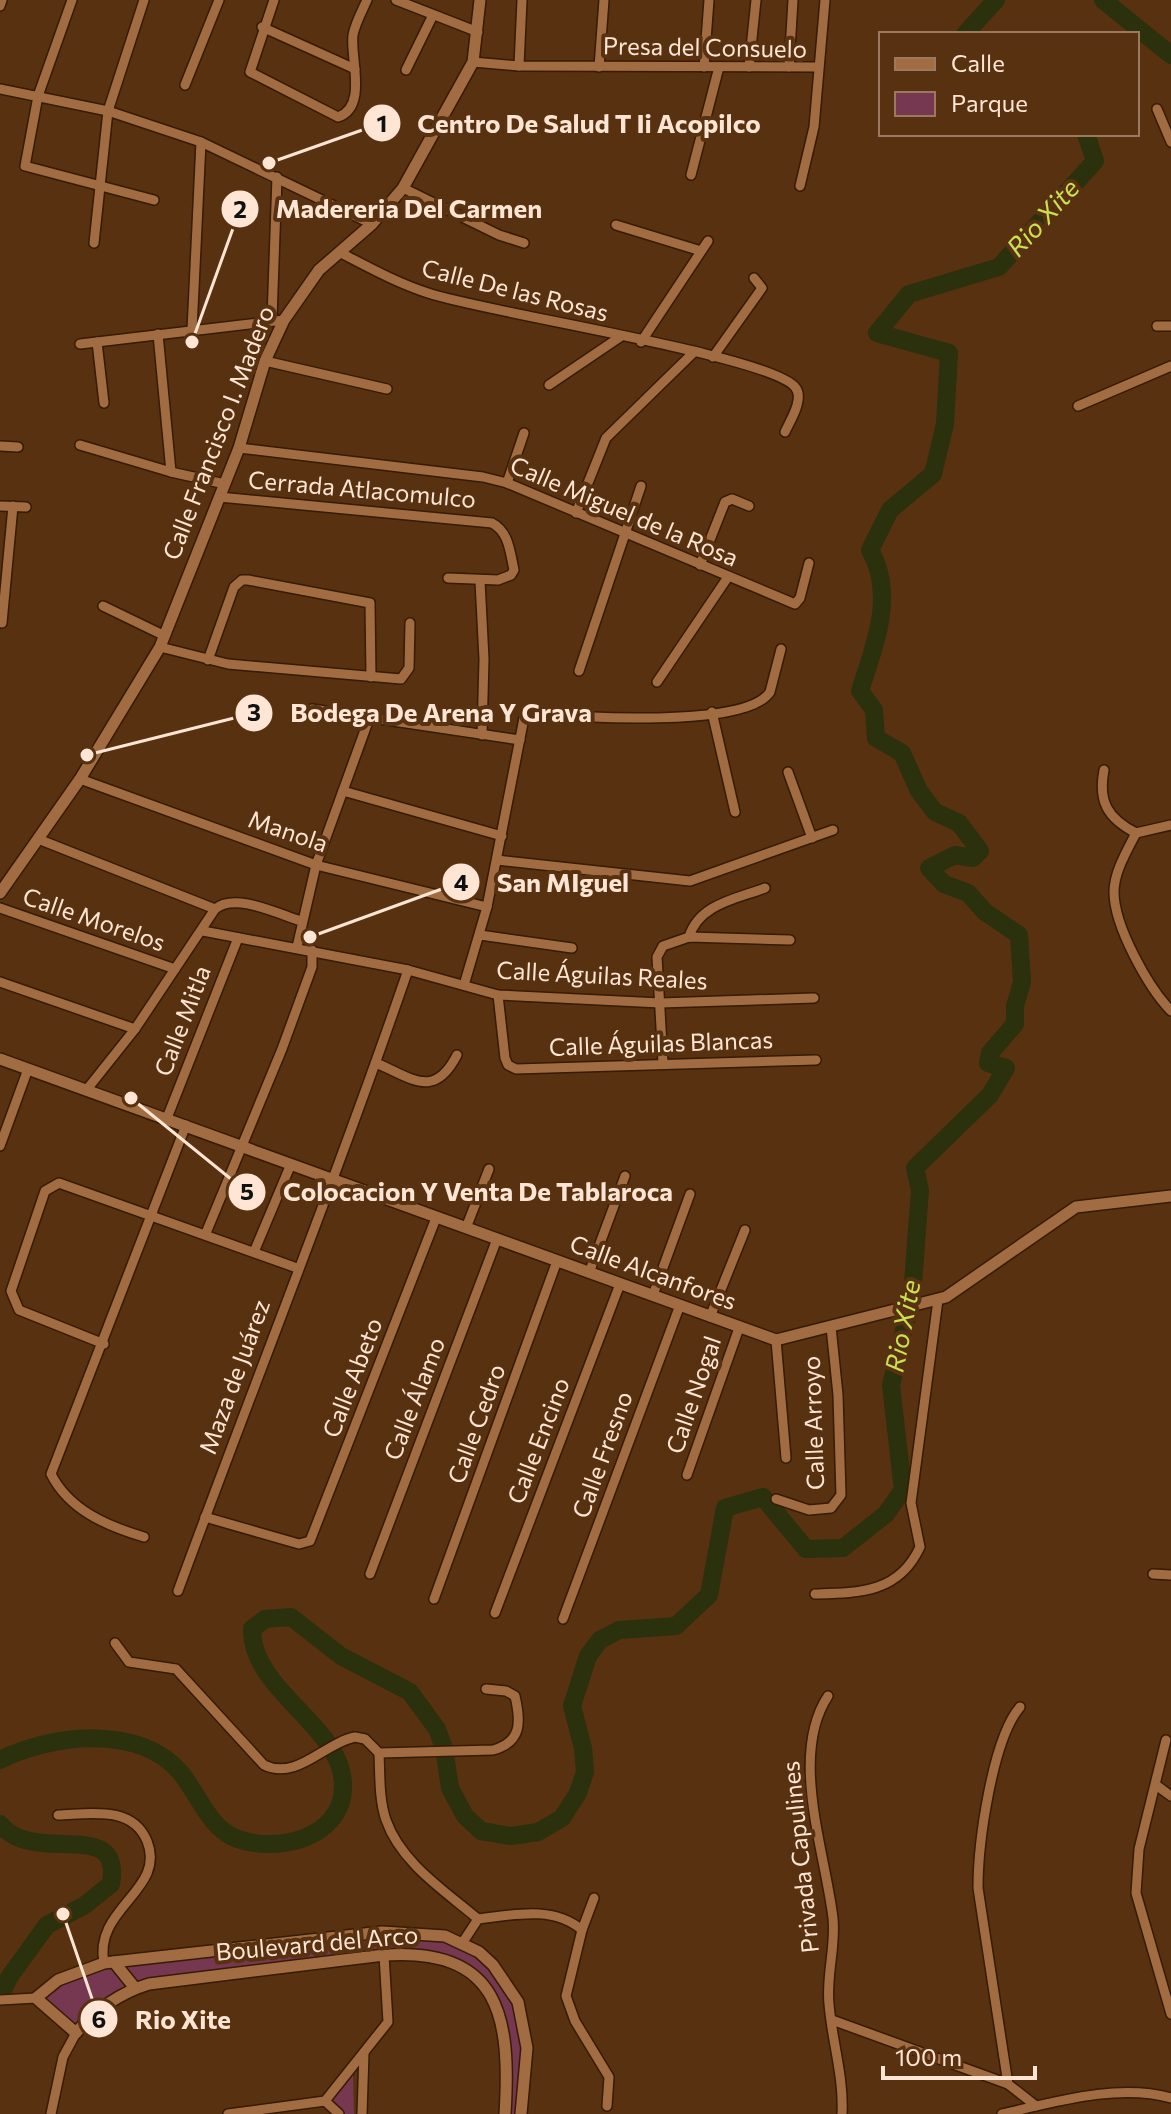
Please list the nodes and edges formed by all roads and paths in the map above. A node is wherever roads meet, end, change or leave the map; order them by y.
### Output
1 (2, 0) edge
2 (72, 0) edge
3 (144, 0) edge
4 (219, 0) edge
5 (274, 0) edge
6 (367, 0) edge
7 (396, 0) edge
8 (480, 0) edge
9 (522, 0) edge
10 (604, 0) edge
11 (709, 0) edge
12 (756, 0) edge
13 (793, 0) edge
14 (825, 0) edge
15 (0, 6) edge
16 (433, 15) junction
17 (262, 27) junction
18 (478, 32) junction
19 (473, 62) junction
20 (519, 66) junction
21 (599, 67) junction
22 (704, 67) junction
23 (719, 67) junction
24 (749, 67) junction
25 (789, 67) junction
26 (818, 67) junction
27 (355, 69) junction
28 (406, 70) dead end
29 (185, 85) dead end
30 (0, 89) edge
31 (38, 96) junction
32 (1157, 109) dead end
33 (108, 111) junction
34 (201, 142) junction
35 (1171, 142) edge
36 (691, 175) dead end
37 (277, 177) junction
38 (98, 183) junction
39 (800, 186) dead end
40 (403, 188) junction
41 (154, 200) dead end
42 (372, 224) junction
43 (616, 225) dead end
44 (708, 241) dead end
45 (94, 243) dead end
46 (524, 243) dead end
47 (701, 251) junction
48 (339, 252) junction
49 (754, 278) dead end
50 (278, 319) junction
51 (1157, 326) dead end
52 (1171, 326) edge
53 (192, 330) junction
54 (158, 334) junction
55 (620, 337) junction
56 (97, 342) junction
57 (641, 342) junction
58 (80, 344) dead end
59 (693, 353) junction
60 (713, 357) junction
61 (265, 361) junction
62 (1171, 366) edge
63 (549, 385) dead end
64 (387, 389) dead end
65 (104, 403) dead end
66 (1078, 406) dead end
67 (785, 432) dead end
68 (524, 433) dead end
69 (80, 445) dead end
70 (0, 446) edge
71 (18, 447) dead end
72 (239, 448) junction
73 (171, 472) junction
74 (507, 483) junction
75 (225, 484) junction
76 (641, 486) dead end
77 (219, 497) junction
78 (0, 506) edge
79 (13, 506) junction
80 (749, 506) dead end
81 (26, 507) dead end
82 (576, 513) junction
83 (625, 533) junction
84 (809, 563) dead end
85 (700, 565) junction
86 (728, 577) junction
87 (448, 578) dead end
88 (480, 581) junction
89 (103, 606) dead end
90 (2, 623) edge
91 (410, 623) dead end
92 (163, 641) junction
93 (781, 649) dead end
94 (208, 660) junction
95 (579, 671) dead end
96 (371, 677) junction
97 (657, 682) dead end
98 (312, 709) dead end
99 (712, 712) junction
100 (369, 719) junction
101 (482, 735) junction
102 (520, 740) junction
103 (1104, 770) dead end
104 (788, 772) dead end
105 (80, 779) junction
106 (343, 791) junction
107 (735, 812) dead end
108 (1171, 825) edge
109 (833, 830) dead end
110 (1136, 833) junction
111 (502, 836) junction
112 (812, 838) junction
113 (38, 839) junction
114 (497, 860) junction
115 (316, 865) junction
116 (765, 888) dead end
117 (0, 893) edge
118 (487, 907) junction
119 (0, 908) edge
120 (215, 909) junction
121 (301, 921) junction
122 (203, 931) junction
123 (480, 935) junction
124 (689, 937) junction
125 (238, 938) junction
126 (790, 940) dead end
127 (297, 947) junction
128 (572, 948) dead end
129 (312, 950) junction
130 (175, 969) junction
131 (408, 970) junction
132 (0, 982) edge
133 (464, 985) junction
134 (498, 995) junction
135 (814, 998) dead end
136 (660, 1003) junction
137 (1171, 1011) edge
138 (135, 1029) junction
139 (457, 1055) dead end
140 (0, 1059) edge
141 (816, 1060) dead end
142 (376, 1063) junction
143 (663, 1063) junction
144 (28, 1069) junction
145 (88, 1088) junction
146 (167, 1118) junction
147 (186, 1125) junction
148 (0, 1146) edge
149 (242, 1146) junction
150 (291, 1164) junction
151 (489, 1169) dead end
152 (625, 1176) dead end
153 (334, 1179) junction
154 (690, 1194) dead end
155 (1171, 1196) edge
156 (150, 1215) junction
157 (436, 1218) junction
158 (466, 1228) junction
159 (745, 1230) dead end
160 (206, 1233) junction
161 (497, 1239) junction
162 (254, 1252) junction
163 (557, 1261) junction
164 (297, 1268) junction
165 (589, 1273) junction
166 (620, 1284) junction
167 (653, 1295) junction
168 (932, 1302) junction
169 (680, 1305) junction
170 (710, 1317) junction
171 (831, 1327) junction
172 (739, 1328) junction
173 (776, 1340) junction
174 (104, 1344) junction
175 (786, 1458) dead end
176 (687, 1475) dead end
177 (776, 1499) dead end
178 (205, 1517) junction
179 (144, 1537) dead end
180 (370, 1574) dead end
181 (1153, 1574) dead end
182 (1171, 1575) edge
183 (178, 1591) dead end
184 (815, 1594) dead end
185 (434, 1599) dead end
186 (495, 1613) dead end
187 (563, 1619) dead end
188 (115, 1643) dead end
189 (486, 1689) dead end
190 (828, 1696) dead end
191 (1020, 1707) dead end
192 (1166, 1740) dead end
193 (379, 1753) junction
194 (1156, 1785) junction
195 (1171, 1796) edge
196 (58, 1815) dead end
197 (594, 1898) dead end
198 (478, 1919) junction
199 (582, 1930) junction
200 (463, 1942) junction
201 (384, 1955) junction
202 (109, 1962) junction
203 (1159, 1974) junction
204 (1171, 1984) edge
205 (135, 1988) junction
206 (36, 1998) junction
207 (0, 2000) edge
208 (1171, 2014) edge
209 (832, 2020) junction
210 (76, 2033) junction
211 (364, 2053) junction
212 (1008, 2084) junction
213 (1171, 2098) edge
214 (325, 2101) junction
215 (607, 2106) dead end
216 (1036, 2106) junction
217 (51, 2114) edge
218 (228, 2114) edge
219 (339, 2114) edge
220 (362, 2114) edge
221 (505, 2114) edge
222 (521, 2114) edge
223 (842, 2114) edge
224 (1002, 2114) edge

1 - 15 street
2 - 31 street
3 - 33 street
4 - 29 street
5 - 17 street
6 - 27 street
7 - 16 street
8 - 18 street, Calle Francisco I. Madero
9 - 20 street
10 - 21 street
11 - 22 street
12 - 24 street
13 - 25 street
14 - 26 street
16 - 18 street
16 - 28 street
17 - 27 street
17 - 27 street
18 - 19 street, Calle Francisco I. Madero
19 - 20 street, Presa del Consuelo
19 - 40 street, Calle Francisco I. Madero
20 - 21 street, Presa del Consuelo
21 - 22 street, Presa del Consuelo
22 - 23 street, Presa del Consuelo
23 - 24 street, Presa del Consuelo
23 - 36 street
24 - 25 street, Presa del Consuelo
25 - 26 street, Presa del Consuelo
26 - 39 street, Presa del Consuelo
30 - 31 street
31 - 33 street
31 - 38 street
32 - 35 street
33 - 34 street
33 - 38 street
34 - 37 street
34 - 53 street
37 - 42 street
37 - 50 street
38 - 41 street
38 - 45 street
40 - 42 street, Calle Francisco I. Madero
40 - 46 street
42 - 48 street, Calle Francisco I. Madero
43 - 47 street
44 - 47 street
47 - 57 street
48 - 50 street, Calle Francisco I. Madero
48 - 55 street, Calle De las Rosas
49 - 60 street
50 - 53 street
50 - 61 street, Calle Francisco I. Madero
51 - 52 street
53 - 54 street
54 - 56 street
54 - 73 street
55 - 57 street, Calle De las Rosas
55 - 63 street
56 - 58 street
56 - 65 street
57 - 59 street, Calle De las Rosas
59 - 60 street, Calle De las Rosas
59 - 82 street
60 - 67 street, Calle De las Rosas
61 - 64 street
61 - 72 street, Calle Francisco I. Madero
62 - 66 street
68 - 74 street
69 - 73 street
70 - 71 street
72 - 74 street, Calle Miguel de la Rosa
72 - 75 street, Calle Francisco I. Madero
73 - 75 street
74 - 82 street, Calle Miguel de la Rosa
75 - 77 street, Calle Francisco I. Madero
76 - 83 street
77 - 88 street, Cerrada Atlacomulco
77 - 92 street, Calle Francisco I. Madero
78 - 79 street
79 - 81 street
79 - 90 street
80 - 85 street
82 - 83 street, Calle Miguel de la Rosa
83 - 85 street, Calle Miguel de la Rosa
83 - 95 street
84 - 86 street, Calle Miguel de la Rosa
85 - 86 street, Calle Miguel de la Rosa
86 - 97 street
87 - 88 street
88 - 101 street
89 - 92 street
91 - 96 street
92 - 94 street
92 - 105 street, Calle Francisco I. Madero
93 - 99 street
94 - 96 street
94 - 96 street
98 - 100 street
99 - 102 street
99 - 107 street
100 - 101 street
100 - 106 street
101 - 102 street
102 - 111 street
103 - 110 street
104 - 112 street
105 - 113 street, Calle Francisco I. Madero
105 - 115 street, Manola
106 - 111 street
106 - 115 street
108 - 110 street
109 - 112 street
110 - 137 street
111 - 114 street
112 - 114 street
113 - 117 street, Calle Francisco I. Madero
113 - 120 street
114 - 118 street
115 - 118 street, Manola
115 - 121 street
116 - 124 street
118 - 123 street
119 - 130 street, Calle Morelos
120 - 121 street
120 - 122 street
121 - 127 street
122 - 125 street, Calle Águilas Reales
122 - 130 street
123 - 128 street
123 - 133 street
124 - 126 street, Calle Águilas Reales
124 - 136 street, Calle Águilas Reales
125 - 127 street, Calle Águilas Reales
125 - 146 street, Calle Mitla
127 - 129 street, Calle Águilas Reales
129 - 131 street, Calle Águilas Reales
129 - 149 street
130 - 138 street
131 - 133 street, Calle Águilas Reales
131 - 142 street, Maza de Juárez
132 - 138 street
133 - 134 street, Calle Águilas Reales
134 - 136 street, Calle Águilas Reales
134 - 143 street, Calle Águilas Blancas
135 - 136 street, Calle Águilas Reales
136 - 143 street
138 - 145 street
139 - 142 street
140 - 144 street, Calle Alcanfores
141 - 143 street, Calle Águilas Blancas
142 - 153 street, Maza de Juárez
144 - 145 street, Calle Alcanfores
144 - 148 street
145 - 146 street, Calle Alcanfores
146 - 147 street, Calle Alcanfores
147 - 149 street, Calle Alcanfores
147 - 156 street
149 - 150 street, Calle Alcanfores
149 - 160 street
150 - 153 street, Calle Alcanfores
150 - 162 street
151 - 158 street
152 - 165 street
153 - 157 street, Calle Alcanfores
153 - 164 street, Maza de Juárez
154 - 167 street
155 - 168 street
156 - 160 street
156 - 174 street
156 - 174 street
157 - 158 street, Calle Alcanfores
157 - 178 street, Calle Abeto
158 - 161 street, Calle Alcanfores
159 - 170 street
160 - 162 street
161 - 163 street, Calle Alcanfores
161 - 180 street, Calle Álamo
162 - 164 street
163 - 165 street, Calle Alcanfores
163 - 185 street, Calle Cedro
164 - 178 street, Maza de Juárez
165 - 166 street, Calle Alcanfores
166 - 167 street, Calle Alcanfores
166 - 186 street, Calle Encino
167 - 169 street, Calle Alcanfores
168 - 171 street
168 - 184 street
169 - 170 street, Calle Alcanfores
169 - 187 street, Calle Fresno
170 - 172 street, Calle Alcanfores
171 - 173 street
171 - 177 street, Calle Arroyo
172 - 173 street, Calle Alcanfores
172 - 176 street, Calle Nogal
173 - 175 street
174 - 179 street
178 - 183 street, Maza de Juárez
181 - 182 street
188 - 193 street
189 - 193 street
190 - 209 street, Privada Capulines
191 - 212 street
192 - 194 street
193 - 198 street
194 - 195 street
194 - 203 street
196 - 202 street
197 - 199 street
198 - 199 street
198 - 200 street
199 - 215 street
200 - 202 street, Boulevard del Arco
200 - 222 street, Boulevard del Arco
201 - 205 street, Boulevard del Arco
201 - 211 street
201 - 221 street, Boulevard del Arco
202 - 205 street
202 - 206 street, Boulevard del Arco
203 - 204 street
203 - 208 street
205 - 210 street, Boulevard del Arco
206 - 207 street
206 - 210 street
209 - 212 street
209 - 223 street, Privada Capulines
210 - 217 street
211 - 214 street
211 - 220 street
212 - 216 street
213 - 216 street
214 - 218 street
214 - 219 street
216 - 224 street

